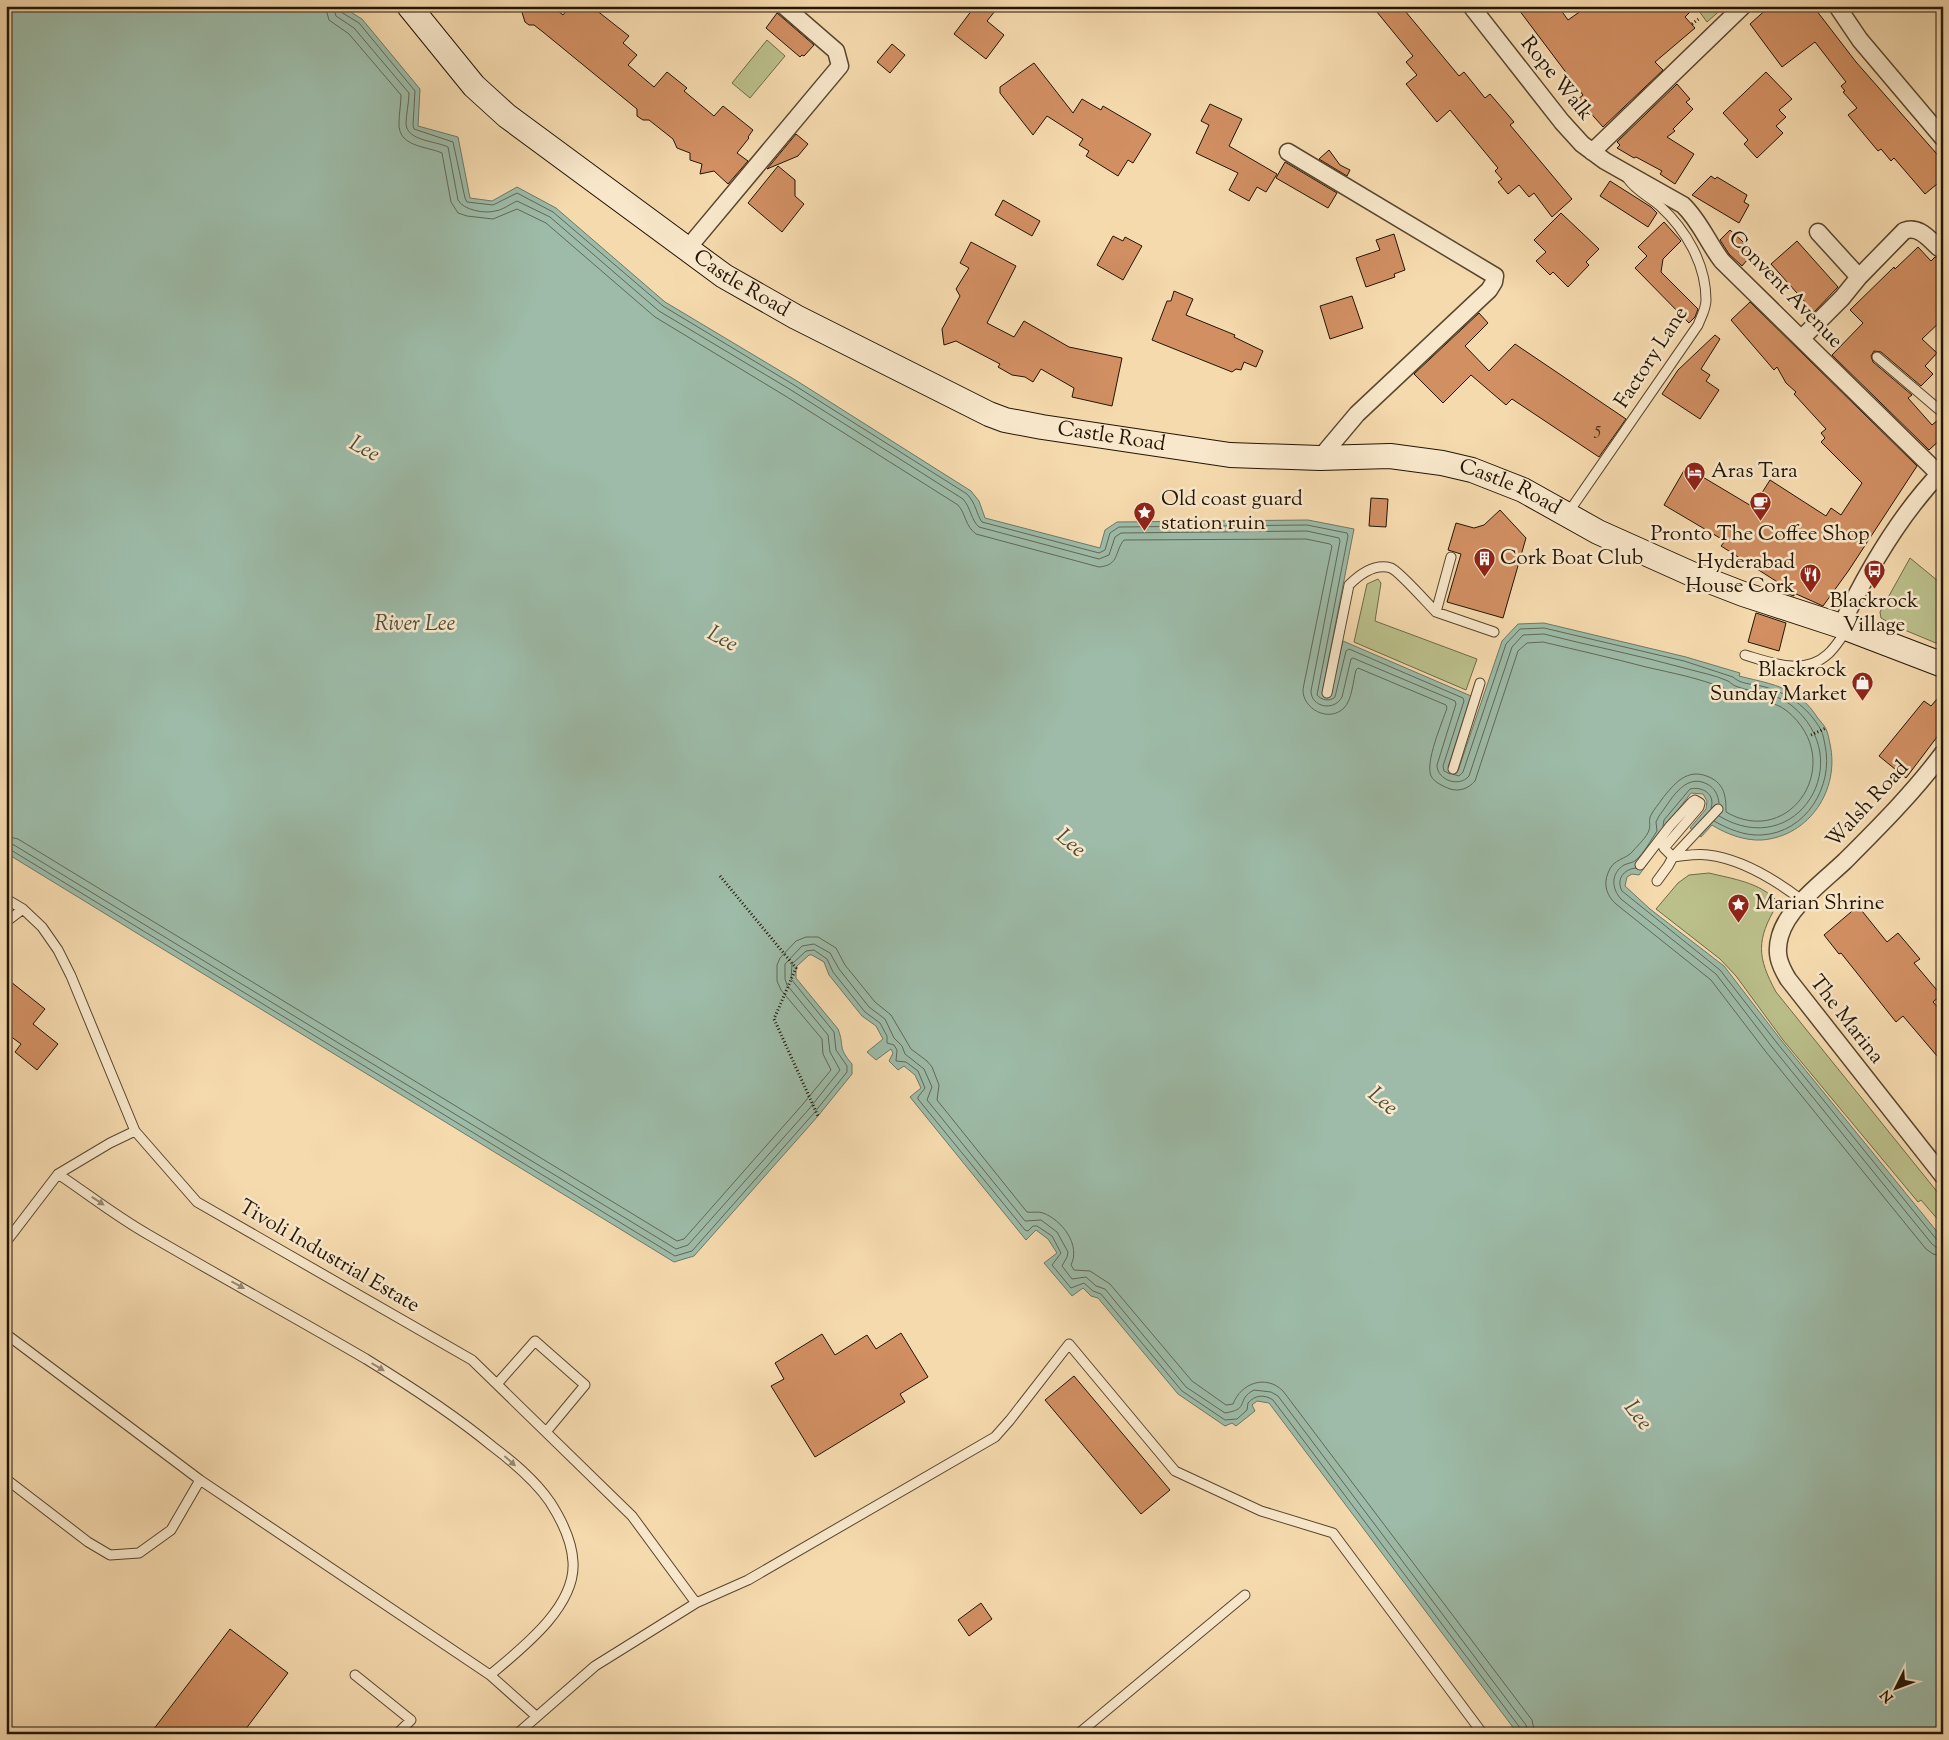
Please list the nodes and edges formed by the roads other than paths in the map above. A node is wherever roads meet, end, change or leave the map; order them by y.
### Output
1 (409, 6) edge
2 (784, 6) edge
3 (1471, 6) edge
4 (1743, 6) edge
5 (1837, 6) edge
6 (1943, 138) edge
7 (1288, 152) dead end
8 (1592, 152) junction
9 (1624, 171) junction
10 (1818, 232) dead end
11 (1938, 248) dead end
12 (687, 249) junction
13 (1859, 277) junction
14 (1802, 338) junction
15 (1876, 357) dead end
16 (1943, 414) edge
17 (1320, 458) junction
18 (1941, 472) edge
19 (1567, 515) junction
20 (1451, 557) dead end
21 (1436, 612) junction
22 (1844, 627) junction
23 (1494, 632) dead end
24 (1745, 655) dead end
25 (1943, 665) edge
26 (1480, 683) dead end
27 (1327, 693) dead end
28 (1943, 753) edge
29 (1453, 769) dead end
30 (1718, 808) dead end
31 (1673, 857) junction
32 (1640, 865) dead end
33 (1657, 881) dead end
34 (1821, 883) joint
35 (6, 899) edge
36 (1803, 901) junction
37 (23, 909) junction
38 (6, 922) edge
39 (135, 1131) junction
40 (58, 1174) junction
41 (1943, 1176) edge
42 (6, 1242) edge
43 (6, 1334) edge
44 (497, 1384) junction
45 (546, 1432) junction
46 (6, 1479) edge
47 (200, 1480) junction
48 (1245, 1595) dead end
49 (696, 1603) junction
50 (355, 1675) dead end
51 (490, 1675) junction
52 (536, 1716) junction
53 (397, 1734) edge
54 (518, 1734) edge
55 (1078, 1734) edge
56 (1483, 1734) edge

1 - 12 main road, Castle Road
2 - 12 street
3 - 8 street, Rope Walk
4 - 8 street
5 - 6 street
7 - 17 street
8 - 9 street, Convent Avenue
9 - 14 street, Convent Avenue
9 - 19 lane, Factory Lane
10 - 13 street
11 - 13 street
12 - 17 main road, Castle Road
13 - 14 street
14 - 18 street, Convent Avenue
15 - 16 lane
17 - 19 main road, Castle Road
18 - 22 street
19 - 22 main road, Castle Road
20 - 21 lane
21 - 23 lane
21 - 27 lane
22 - 24 lane
22 - 25 main road, Castle Road
26 - 29 lane
28 - 34 street, Walsh Road
30 - 31 lane
31 - 32 lane
31 - 33 lane
31 - 36 lane
34 - 36 street, The Marina
35 - 37 lane, Tivoli Industrial Estate
36 - 41 street, The Marina
37 - 38 lane
37 - 39 lane, Tivoli Industrial Estate
39 - 40 lane
39 - 44 lane, Tivoli Industrial Estate
40 - 42 lane
40 -> 51 lane
43 - 47 lane
44 - 45 lane, Tivoli Industrial Estate
44 - 45 lane
45 - 49 lane, Tivoli Industrial Estate
46 - 47 lane
47 - 51 lane
48 - 55 lane
49 - 52 lane
49 - 56 lane
50 - 53 lane
51 - 52 lane
52 - 54 lane

